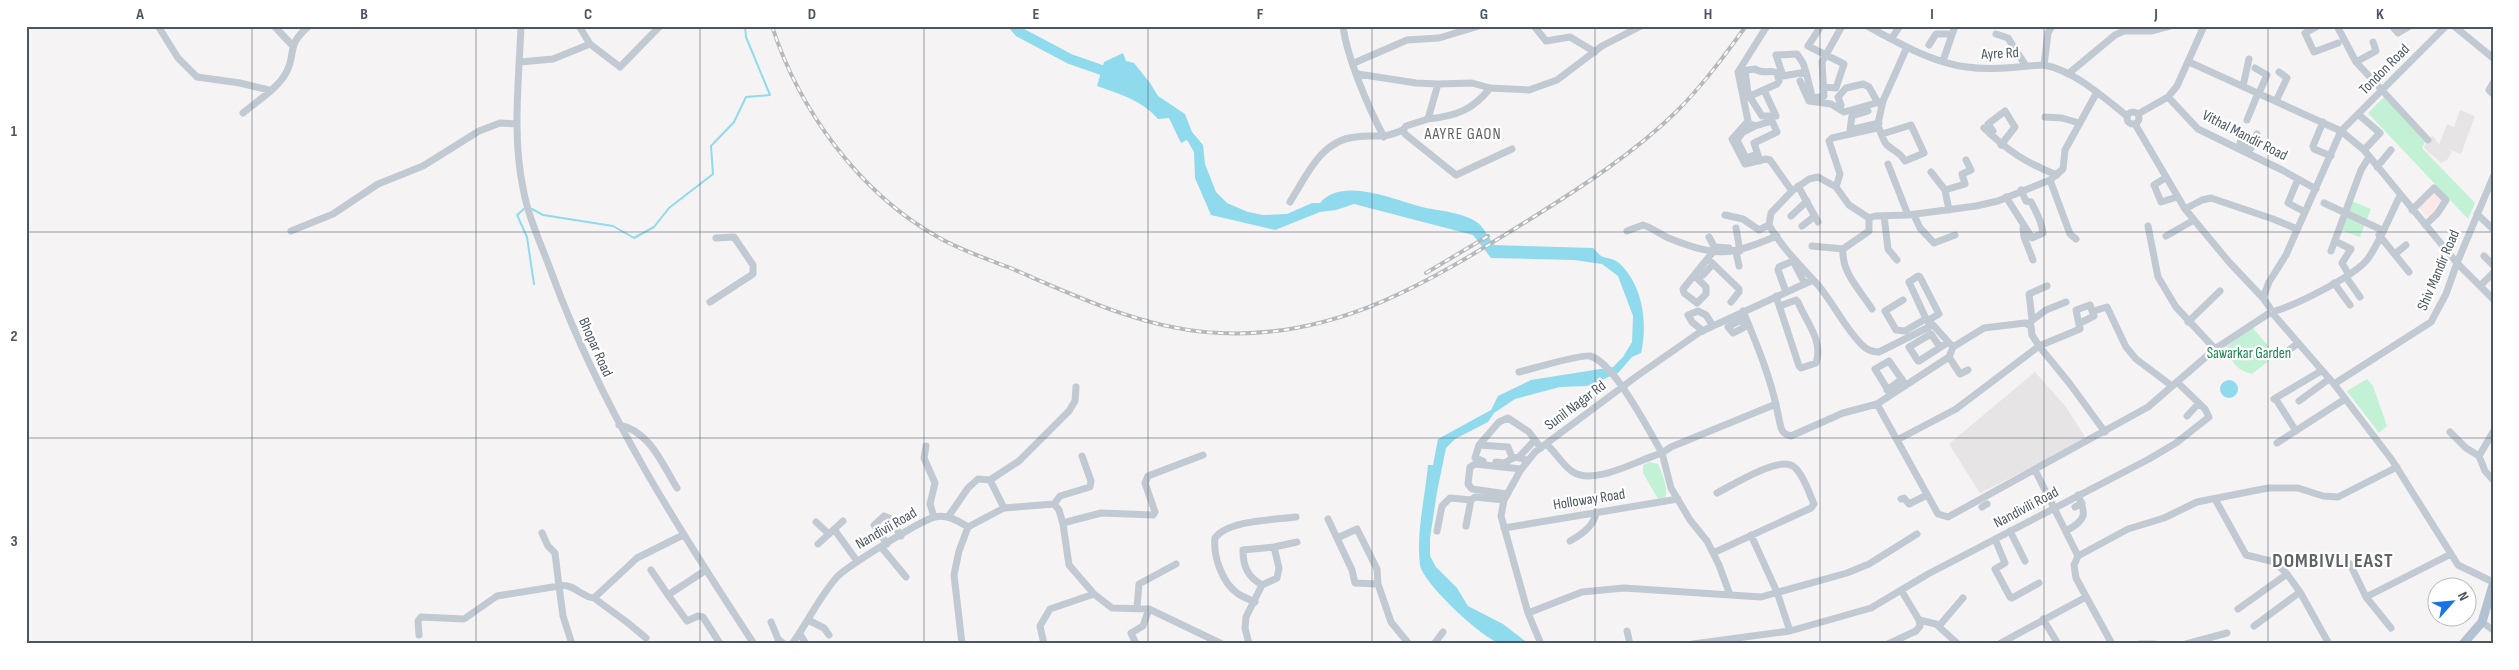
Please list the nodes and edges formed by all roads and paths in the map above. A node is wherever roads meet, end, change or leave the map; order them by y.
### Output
1 (158, 26) edge
2 (274, 26) edge
3 (310, 26) edge
4 (521, 26) edge
5 (579, 26) edge
6 (660, 26) edge
7 (1343, 26) edge
8 (1479, 26) edge
9 (1534, 26) edge
10 (1641, 26) edge
11 (1768, 26) edge
12 (1821, 26) edge
13 (1842, 26) edge
14 (1867, 26) edge
15 (1900, 26) edge
16 (1955, 26) edge
17 (2052, 26) edge
18 (2170, 26) edge
19 (2204, 26) edge
20 (2318, 26) edge
21 (2337, 26) edge
22 (2392, 26) edge
23 (2410, 26) edge
24 (2446, 26) edge
25 (2454, 26) edge
26 (2136, 28) edge
27 (1950, 34) junction
28 (1996, 34) dead end
29 (1891, 39) junction
30 (2338, 42) dead end
31 (2372, 42) dead end
32 (590, 44) junction
33 (292, 45) junction
34 (1929, 45) dead end
35 (1907, 47) junction
36 (1595, 52) junction
37 (1825, 56) junction
38 (2493, 58) edge
39 (2249, 59) dead end
40 (1943, 61) junction
41 (520, 62) junction
42 (2188, 62) junction
43 (2356, 62) junction
44 (1354, 63) junction
45 (2044, 65) junction
46 (2026, 66) junction
47 (2256, 68) dead end
48 (1741, 71) junction
49 (1806, 72) junction
50 (2278, 72) dead end
51 (1358, 74) junction
52 (2068, 74) junction
53 (1800, 81) dead end
54 (2493, 82) edge
55 (1438, 84) junction
56 (2243, 86) junction
57 (1824, 87) junction
58 (1490, 88) junction
59 (270, 90) junction
60 (1764, 90) junction
61 (2381, 90) junction
62 (2097, 92) junction
63 (2270, 92) dead end
64 (2259, 93) junction
65 (2493, 94) edge
66 (1751, 97) junction
67 (2168, 97) junction
68 (2277, 98) junction
69 (1743, 99) junction
70 (1858, 99) dead end
71 (1881, 102) junction
72 (1841, 105) dead end
73 (1861, 108) junction
74 (243, 113) dead end
75 (2138, 114) junction
76 (2358, 114) junction
77 (2127, 116) junction
78 (2045, 117) dead end
79 (1428, 119) junction
80 (2246, 120) dead end
81 (2323, 122) junction
82 (2078, 123) junction
83 (516, 124) junction
84 (2135, 124) junction
85 (1751, 125) junction
86 (1877, 125) junction
87 (1984, 128) dead end
88 (1403, 130) junction
89 (2341, 131) junction
90 (1882, 134) junction
91 (2258, 134) dead end
92 (2242, 136) dead end
93 (1384, 137) junction
94 (2428, 140) dead end
95 (1512, 149) dead end
96 (2245, 149) junction
97 (2364, 150) junction
98 (2389, 150) dead end
99 (2331, 156) junction
100 (1759, 157) junction
101 (2369, 157) junction
102 (1966, 160) dead end
103 (1888, 164) dead end
104 (2376, 166) junction
105 (1931, 172) dead end
106 (2057, 175) junction
107 (2298, 179) junction
108 (2492, 179) edge
109 (2050, 180) junction
110 (2162, 180) dead end
111 (1798, 186) junction
112 (1836, 187) junction
113 (2316, 189) junction
114 (1945, 190) junction
115 (2021, 190) junction
116 (1792, 191) junction
117 (2400, 196) junction
118 (2177, 197) junction
119 (2004, 198) junction
120 (1806, 200) junction
121 (1290, 202) dead end
122 (2324, 203) dead end
123 (2185, 209) junction
124 (1949, 210) junction
125 (2412, 210) junction
126 (2305, 212) junction
127 (2346, 213) junction
128 (1791, 214) dead end
129 (2477, 214) junction
130 (1725, 215) dead end
131 (1911, 215) junction
132 (1884, 216) junction
133 (1870, 218) junction
134 (2194, 220) junction
135 (1769, 225) junction
136 (2425, 225) junction
137 (1802, 226) dead end
138 (2148, 226) dead end
139 (1736, 228) dead end
140 (2297, 229) junction
141 (2493, 229) edge
142 (291, 231) dead end
143 (1627, 231) dead end
144 (2380, 233) junction
145 (1955, 235) dead end
146 (1777, 236) junction
147 (2166, 236) dead end
148 (1709, 237) dead end
149 (716, 238) dead end
150 (2076, 239) dead end
151 (2335, 241) junction
152 (2406, 245) dead end
153 (1812, 246) dead end
154 (1843, 249) junction
155 (1738, 250) junction
156 (2331, 251) dead end
157 (2395, 254) junction
158 (1713, 255) junction
159 (2484, 256) dead end
160 (1897, 260) dead end
161 (2033, 260) dead end
162 (2457, 263) junction
163 (2493, 265) edge
164 (1739, 266) dead end
165 (2410, 272) dead end
166 (2493, 273) edge
167 (1703, 275) dead end
168 (1695, 276) dead end
169 (2348, 276) junction
170 (1813, 280) junction
171 (2334, 283) junction
172 (1805, 284) junction
173 (2047, 286) dead end
174 (2480, 286) junction
175 (2220, 291) dead end
176 (1786, 292) junction
177 (1776, 296) junction
178 (2360, 297) dead end
179 (2264, 298) junction
180 (2493, 299) edge
181 (1903, 300) dead end
182 (710, 302) dead end
183 (1731, 302) dead end
184 (2066, 302) dead end
185 (1780, 306) junction
186 (1914, 306) dead end
187 (2350, 306) dead end
188 (1872, 309) dead end
189 (2097, 310) dead end
190 (1743, 312) junction
191 (2272, 312) junction
192 (1708, 319) junction
193 (2030, 322) junction
194 (2080, 322) dead end
195 (2188, 322) junction
196 (1927, 324) junction
197 (1697, 326) junction
198 (1713, 326) junction
199 (1703, 331) junction
200 (1906, 334) junction
201 (1936, 334) junction
202 (2298, 343) junction
203 (1947, 346) junction
204 (2039, 346) junction
205 (2215, 349) junction
206 (2282, 354) dead end
207 (1949, 357) junction
208 (1968, 370) dead end
209 (2321, 371) junction
210 (1519, 372) dead end
211 (1904, 382) junction
212 (2332, 382) junction
213 (2174, 384) junction
214 (1076, 387) dead end
215 (1622, 387) junction
216 (1889, 392) junction
217 (2345, 399) junction
218 (2299, 401) dead end
219 (2199, 403) junction
220 (1776, 404) junction
221 (1877, 404) junction
222 (2187, 416) dead end
223 (2306, 419) dead end
224 (619, 425) junction
225 (2295, 429) junction
226 (2105, 432) junction
227 (2450, 432) dead end
228 (2493, 432) edge
229 (1535, 440) junction
230 (1897, 440) junction
231 (2277, 443) dead end
232 (1479, 444) junction
233 (926, 446) dead end
234 (1543, 446) junction
235 (1662, 453) junction
236 (1203, 455) dead end
237 (1082, 456) dead end
238 (2479, 456) junction
239 (1515, 457) junction
240 (1528, 461) junction
241 (2396, 467) junction
242 (1522, 469) junction
243 (2035, 470) junction
244 (990, 480) junction
245 (2493, 480) edge
246 (677, 488) dead end
247 (1717, 494) dead end
248 (1927, 495) junction
249 (2078, 495) junction
250 (1505, 497) junction
251 (1678, 499) junction
252 (1901, 499) dead end
253 (2215, 499) junction
254 (1471, 500) junction
255 (1054, 504) junction
256 (2055, 507) junction
257 (1004, 508) junction
258 (1596, 512) junction
259 (934, 517) junction
260 (948, 517) junction
261 (1296, 517) dead end
262 (1328, 519) dead end
263 (843, 521) dead end
264 (816, 522) dead end
265 (1063, 523) junction
266 (1466, 526) dead end
267 (968, 527) junction
268 (1504, 528) junction
269 (1437, 530) dead end
270 (2066, 530) junction
271 (832, 531) junction
272 (2010, 531) junction
273 (542, 533) dead end
274 (1917, 534) dead end
275 (683, 535) junction
276 (1751, 535) junction
277 (901, 536) junction
278 (1337, 538) junction
279 (1995, 539) junction
280 (1570, 541) dead end
281 (1296, 542) dead end
282 (818, 544) dead end
283 (884, 546) junction
284 (1274, 547) junction
285 (1713, 553) junction
286 (2451, 554) junction
287 (2078, 556) junction
288 (857, 561) junction
289 (2026, 561) dead end
290 (1176, 564) dead end
291 (2350, 564) dead end
292 (651, 570) dead end
293 (706, 570) junction
294 (2287, 574) junction
295 (906, 577) dead end
296 (2039, 583) dead end
297 (1378, 584) junction
298 (2493, 584) edge
299 (1262, 585) junction
300 (559, 586) junction
301 (1902, 590) junction
302 (1777, 592) junction
303 (2300, 592) junction
304 (1094, 594) junction
305 (668, 595) junction
306 (1730, 595) junction
307 (2086, 597) junction
308 (2366, 597) junction
309 (594, 598) junction
310 (1963, 598) dead end
311 (1255, 602) junction
312 (2493, 604) edge
313 (1137, 607) junction
314 (1149, 609) junction
315 (2238, 609) dead end
316 (1528, 613) junction
317 (2043, 619) junction
318 (808, 620) junction
319 (1919, 620) junction
320 (771, 622) dead end
321 (1939, 626) junction
322 (2254, 626) dead end
323 (2487, 626) edge
324 (2391, 628) dead end
325 (1627, 631) dead end
326 (1790, 631) junction
327 (1443, 632) dead end
328 (2227, 633) dead end
329 (800, 634) junction
330 (829, 634) dead end
331 (419, 635) dead end
332 (646, 638) dead end
333 (1202, 641) edge
334 (2207, 641) edge
335 (719, 642) dead end
336 (1728, 642) edge
337 (2003, 643) edge
338 (572, 644) edge
339 (754, 644) edge
340 (784, 644) edge
341 (792, 644) edge
342 (806, 644) edge
343 (962, 644) edge
344 (1044, 644) edge
345 (1136, 644) edge
346 (1222, 644) edge
347 (1249, 644) edge
348 (1409, 644) edge
349 (1434, 644) edge
350 (1541, 644) edge
351 (1630, 644) edge
352 (1693, 644) edge
353 (1888, 644) edge
354 (1958, 644) edge
355 (2058, 644) edge
356 (2112, 644) edge
357 (2140, 644) edge
358 (2156, 644) edge
359 (2186, 644) edge
360 (2329, 644) edge
361 (2463, 644) edge
362 (2470, 644) edge

1 - 59 street
2 - 33 street
3 - 33 street
4 - 41 street, Bhopar Road
5 - 32 street
6 - 32 street
7 - 44 street
8 - 44 street
9 - 36 street
10 - 36 street
11 - 48 street
12 - 37 street
13 - 37 street
14 - 29 street, Ayre Rd
15 - 29 street
16 - 27 street
17 - 45 street
18 - 26 street
19 - 42 street
20 - 30 street
21 - 43 street
22 - 23 street
24 - 61 street, Tondon Road
25 - 38 street
26 - 52 street
27 - 34 street
27 - 40 street
28 - 46 street
29 - 35 street, Ayre Rd
31 - 43 street
32 - 41 street
33 - 59 street
35 - 40 street, Ayre Rd
35 - 71 street
36 - 58 street
37 - 57 street
37 - 57 street
39 - 56 street
40 - 46 street, Ayre Rd
41 - 83 street, Bhopar Road
42 - 56 street
42 - 67 street
43 - 61 street
44 - 51 street
45 - 46 street, Ayre Rd
45 - 52 street, Ayre Rd
47 - 64 street
48 - 60 street
48 - 66 street
48 - 69 street
49 - 49 street
49 - 57 street
50 - 68 street
51 - 55 street
51 - 93 street
52 - 62 street, Ayre Rd
53 - 73 street
54 - 65 street
55 - 58 street
55 - 79 street
56 - 64 street
58 - 79 street
59 - 74 street
60 - 66 street
60 - 66 street
61 - 76 street, Tondon Road
61 - 94 street
62 - 77 street, Ayre Rd
62 - 82 street
63 - 68 street
64 - 68 street
64 - 80 street
66 - 69 street
67 - 75 street
67 - 96 street, Vithal Mandir Road
68 - 81 street
69 - 85 street
70 - 73 street
71 - 72 street
71 - 73 street
71 - 86 street
75 - 77 street
75 - 84 street
76 - 89 street, Tondon Road
76 - 97 street
77 - 84 street
78 - 82 street
79 - 88 street
81 - 89 street
81 - 99 street
82 - 106 street
83 - 142 street
83 - 224 street, Bhopar Road
84 - 118 street
85 - 100 street
85 - 100 street
86 - 90 street
86 - 112 street
87 - 106 street
88 - 93 street
88 - 95 street
89 - 97 street
89 - 99 street
90 - 90 street
91 - 96 street
92 - 96 street
93 - 121 street
96 - 107 street, Vithal Mandir Road
97 - 101 street
98 - 104 street
99 - 113 street
100 - 116 street
101 - 104 street
101 - 127 street
102 - 114 street
103 - 131 street
104 - 117 street
105 - 114 street
106 - 109 street
107 - 113 street, Vithal Mandir Road
107 - 126 street
108 - 129 street, Shiv Mandir Road
109 - 115 street
109 - 150 street
110 - 118 street
111 - 112 street
111 - 116 street
111 - 120 street
112 - 133 street
113 - 126 street
114 - 124 street
115 - 119 street
115 - 119 street
116 - 135 street
117 - 125 street
117 - 144 street
118 - 123 street
119 - 124 street
119 - 161 street
120 - 128 street
120 - 137 street
122 - 127 street
123 - 134 street
123 - 140 street
124 - 131 street
125 - 136 street
125 - 136 street
126 - 140 street
127 - 144 street
127 - 151 street
129 - 141 street
129 - 162 street, Shiv Mandir Road
130 - 135 street
131 - 132 street
131 - 145 street
132 - 133 street
132 - 160 street
133 - 154 street
134 - 147 street
134 - 179 street
135 - 146 street
136 - 162 street
138 - 195 street
139 - 155 street
140 - 179 street
143 - 158 street
144 - 157 street
144 - 169 street
146 - 155 street
146 - 170 street
148 - 158 street
149 - 182 street
151 - 156 street
151 - 169 street
152 - 157 street
153 - 154 street
154 - 188 street
155 - 158 street
155 - 164 street
157 - 165 street
158 - 167 street
158 - 168 street
158 - 183 street
159 - 163 street
162 - 174 street
162 - 212 street, Shiv Mandir Road
166 - 174 street
169 - 171 street
169 - 178 street
170 - 172 street, Sunil Nagar Rd
170 - 200 street
171 - 187 street
171 - 191 street
172 - 176 street, Sunil Nagar Rd
172 - 176 street
173 - 193 street
174 - 180 street
175 - 195 street
176 - 177 street, Sunil Nagar Rd
177 - 185 street
177 - 190 street, Sunil Nagar Rd
179 - 191 street
181 - 200 street
184 - 193 street
185 - 185 street
186 - 196 street
189 - 213 street
190 - 198 street, Sunil Nagar Rd
190 - 220 street
191 - 202 street
191 - 205 street
192 - 197 street
192 - 197 street
192 - 198 street
193 - 203 street
193 - 204 street
194 - 204 street
195 - 205 street
196 - 196 street
196 - 200 street
196 - 201 street
197 - 199 street
198 - 199 street, Sunil Nagar Rd
199 - 215 street, Sunil Nagar Rd
201 - 203 street
201 - 203 street
202 - 206 street
202 - 209 street
203 - 207 street
204 - 226 street
204 - 230 street
205 - 213 street
207 - 208 street
207 - 211 street
209 - 212 street
209 - 225 street
210 - 215 street
211 - 216 street
211 - 216 street
212 - 217 street
212 - 218 street, Shiv Mandir Road
213 - 219 street
213 - 226 street
214 - 244 street
215 - 234 street, Sunil Nagar Rd
215 - 235 street
216 - 221 street
217 - 225 street
217 - 241 street
219 - 222 street
219 - 249 street, Nandivili Road
220 - 221 street
220 - 235 street
221 - 230 street
223 - 225 street
224 - 246 street
224 - 275 street, Bhopar Road
225 - 231 street
226 - 243 street
227 - 238 street
228 - 238 street
229 - 232 street
229 - 234 street
229 - 239 street
230 - 248 street
232 - 239 street
232 - 239 street
233 - 259 street
234 - 235 street
234 - 240 street, Sunil Nagar Rd
235 - 251 street
236 - 265 street
237 - 255 street
238 - 245 street
239 - 240 street
240 - 242 street, Sunil Nagar Rd
241 - 253 street
241 - 286 street
242 - 250 street, Sunil Nagar Rd
242 - 250 street
243 - 248 street
243 - 256 street
244 - 257 street
244 - 260 street
247 - 276 street
248 - 252 street
249 - 256 street, Nandivili Road
249 - 270 street
250 - 254 street
250 - 268 street, Sunil Nagar Rd
251 - 258 street, Holloway Road
251 - 285 street
253 - 287 street
253 - 294 street
254 - 266 street
254 - 269 street
255 - 257 street
255 - 265 street
256 - 270 street
256 - 272 street, Nandivili Road
257 - 267 street
258 - 268 street, Holloway Road
258 - 280 street
259 - 260 street, Nandivii Road
259 - 277 street, Nandivii Road
260 - 267 street, Nandivii Road
261 - 311 street
262 - 278 street
263 - 271 street
264 - 271 street
265 - 304 street
267 - 343 street
268 - 316 street, Sunil Nagar Rd
270 - 287 street
271 - 282 street
271 - 288 street
272 - 279 street, Nandivili Road
272 - 289 street
273 - 300 street
274 - 302 street
275 - 293 street, Bhopar Road
275 - 309 street
276 - 285 street
276 - 302 street
277 - 283 street, Nandivii Road
277 - 283 street
278 - 297 street
278 - 297 street
279 - 296 street
279 - 301 street, Nandivili Road
281 - 284 street
283 - 288 street, Nandivii Road
283 - 295 street
284 - 299 street
284 - 299 street
285 - 306 street
286 - 298 street
286 - 308 street
287 - 307 street
288 - 318 street, Nandivii Road
290 - 313 street
291 - 308 street
292 - 305 street
293 - 305 street
293 - 339 street, Bhopar Road
294 - 303 street
294 - 315 street
297 - 348 street
298 - 323 main road
299 - 311 street
300 - 309 street
300 - 331 street
300 - 338 street
301 - 319 street
301 - 326 street, Nandivili Road
302 - 306 street
302 - 326 street
303 - 322 street
303 - 360 street
304 - 313 street
304 - 344 street
305 - 335 street
306 - 316 street
307 - 317 street
307 - 356 street
308 - 324 street
309 - 332 street
310 - 321 street
311 - 347 street
312 - 323 main road
313 - 314 street
314 - 333 street
314 - 345 street
316 - 350 street, Sunil Nagar Rd
317 - 337 street
317 - 355 street
318 - 329 street, Nandivii Road
318 - 330 street
319 - 321 street
319 - 353 street
320 - 340 street
321 - 354 street
323 - 361 main road
323 - 362 main road
325 - 351 street
326 - 336 street, Nandivili Road
327 - 349 street
328 - 334 street
329 - 341 street, Nandivii Road
329 - 342 street
333 - 346 street
334 - 359 street
336 - 352 street, Nandivili Road
357 - 358 street

